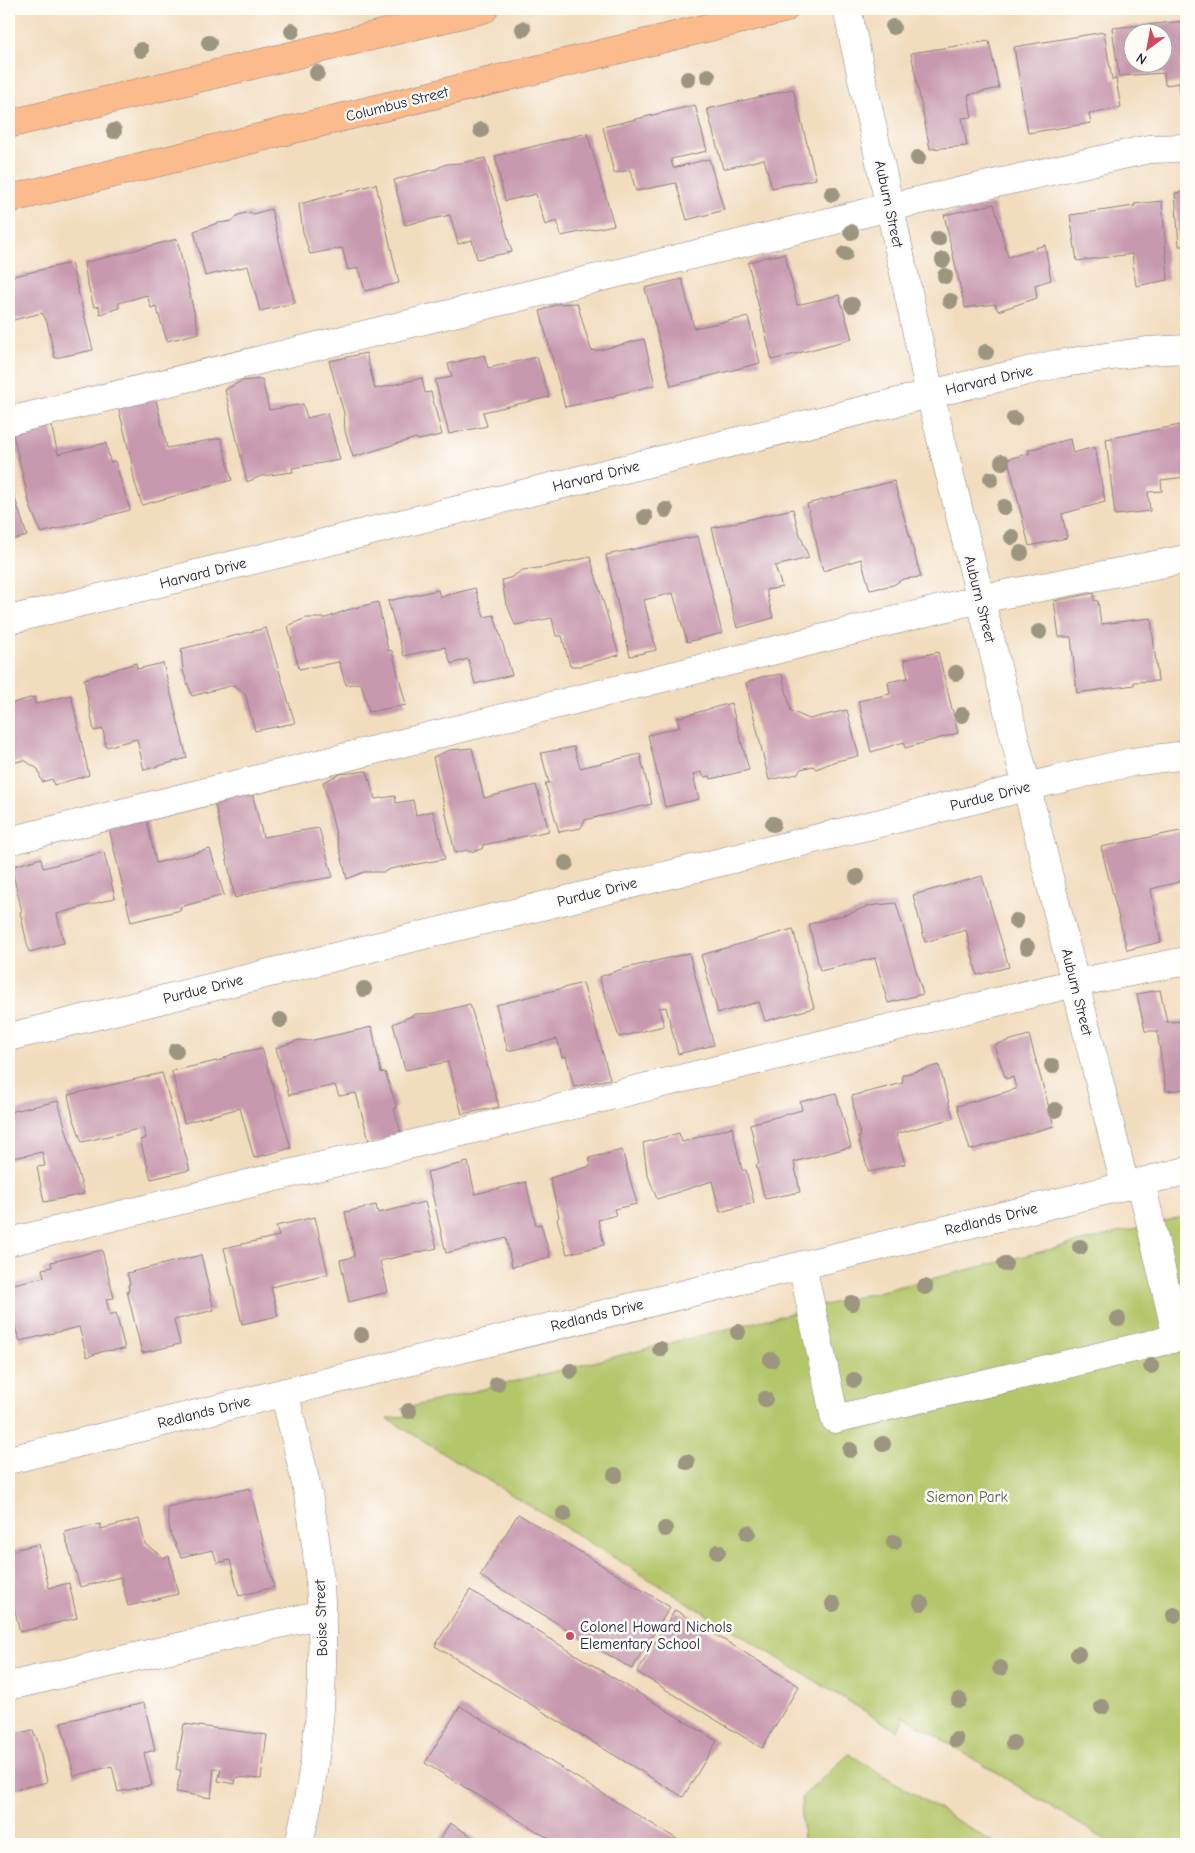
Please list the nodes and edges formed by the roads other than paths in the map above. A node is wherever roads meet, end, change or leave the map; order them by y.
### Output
1 (484, 9) edge
2 (784, 9) edge
3 (848, 9) edge
4 (9, 124) edge
5 (1186, 148) edge
6 (9, 199) edge
7 (890, 207) junction
8 (1186, 349) edge
9 (930, 394) junction
10 (9, 421) edge
11 (1186, 559) edge
12 (980, 599) junction
13 (9, 620) edge
14 (1186, 755) edge
15 (1026, 787) junction
16 (9, 841) edge
17 (1186, 961) edge
18 (1075, 983) junction
19 (9, 1037) edge
20 (1186, 1171) edge
21 (1133, 1184) junction
22 (9, 1242) edge
23 (802, 1265) junction
24 (284, 1392) junction
25 (9, 1460) edge
26 (322, 1614) junction
27 (9, 1686) edge
28 (299, 1844) edge

1 - 4 main road
2 - 6 main road, Columbus Street
3 - 7 street, Auburn Street
5 - 7 street
7 - 9 street, Auburn Street
7 - 10 street
8 - 9 street, Harvard Drive
9 - 12 street, Auburn Street
9 - 13 street, Harvard Drive
11 - 12 street
12 - 15 street, Auburn Street
12 - 16 street
14 - 15 street, Purdue Drive
15 - 18 street, Auburn Street
15 - 19 street, Purdue Drive
17 - 18 street
18 - 21 street, Auburn Street
18 - 22 street
20 - 21 street, Redlands Drive
21 - 23 street, Redlands Drive
21 - 23 street, Auburn Street
23 - 24 street, Redlands Drive
24 - 25 street, Redlands Drive
24 - 26 street, Boise Street
26 - 27 street
26 - 28 street, Boise Street

